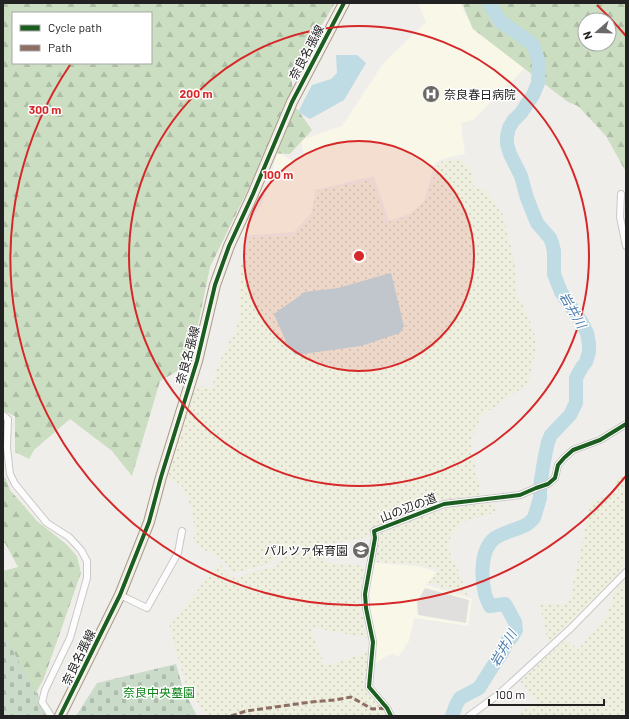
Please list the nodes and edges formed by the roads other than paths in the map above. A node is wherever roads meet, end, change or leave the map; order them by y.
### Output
1 (344, 3) edge
2 (621, 194) dead end
3 (626, 246) edge
4 (3, 415) edge
5 (626, 424) edge
6 (182, 530) dead end
7 (626, 572) edge
8 (120, 595) junction
9 (51, 716) edge
10 (60, 716) edge
11 (391, 716) edge
12 (469, 716) edge

1 - 8 main road, 奈良名張線
2 - 3 street
4 - 9 street
5 - 11 street, 山の辺の道
6 - 8 street
7 - 12 street
8 - 10 main road, 奈良名張線

